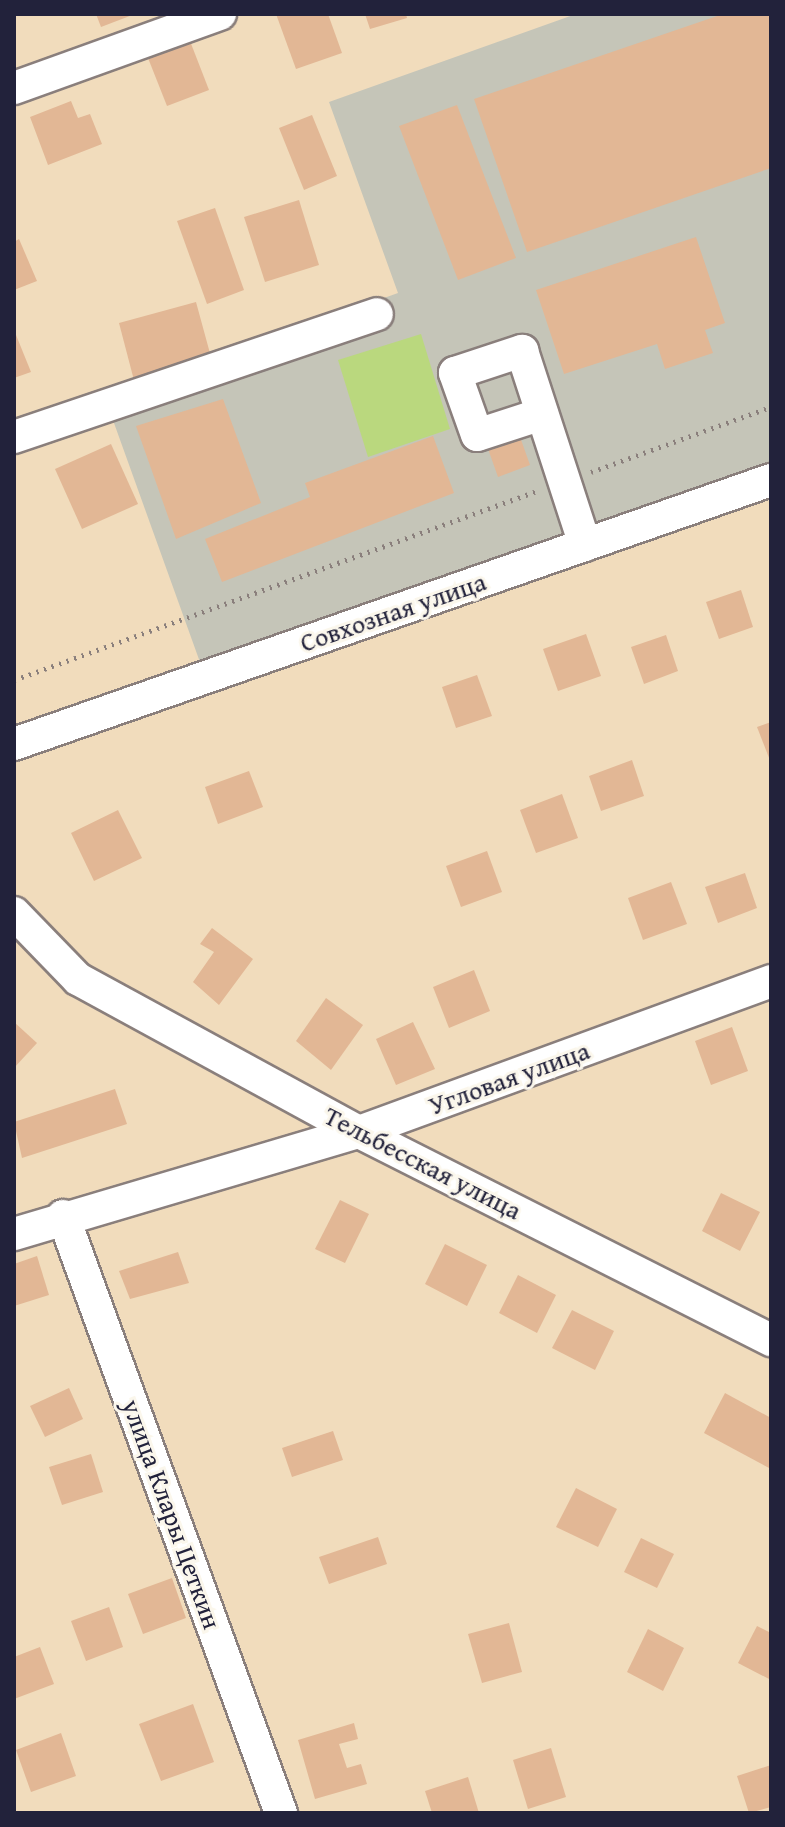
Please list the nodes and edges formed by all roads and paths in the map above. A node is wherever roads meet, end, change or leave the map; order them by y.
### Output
1 (220, 14) edge
2 (14, 88) edge
3 (377, 314) dead end
4 (771, 407) edge
5 (542, 414) dead end
6 (14, 437) edge
7 (771, 480) edge
8 (565, 481) junction
9 (585, 545) junction
10 (14, 680) edge
11 (14, 744) edge
12 (14, 913) edge
13 (771, 981) edge
14 (359, 1132) junction
15 (63, 1216) junction
16 (14, 1234) edge
17 (771, 1340) edge
18 (281, 1813) edge

1 - 2 street
3 - 6 street
4 - 8 path
5 - 8 street
7 - 9 street, Совхозная улица
8 - 9 street
8 - 10 path
9 - 11 street, Совхозная улица
12 - 14 street, Тельбесская улица
13 - 14 street, Угловая улица
14 - 15 street, Угловая улица
14 - 17 street, Тельбесская улица
15 - 16 street, Угловая улица
15 - 18 street, улица Клары Цеткин

